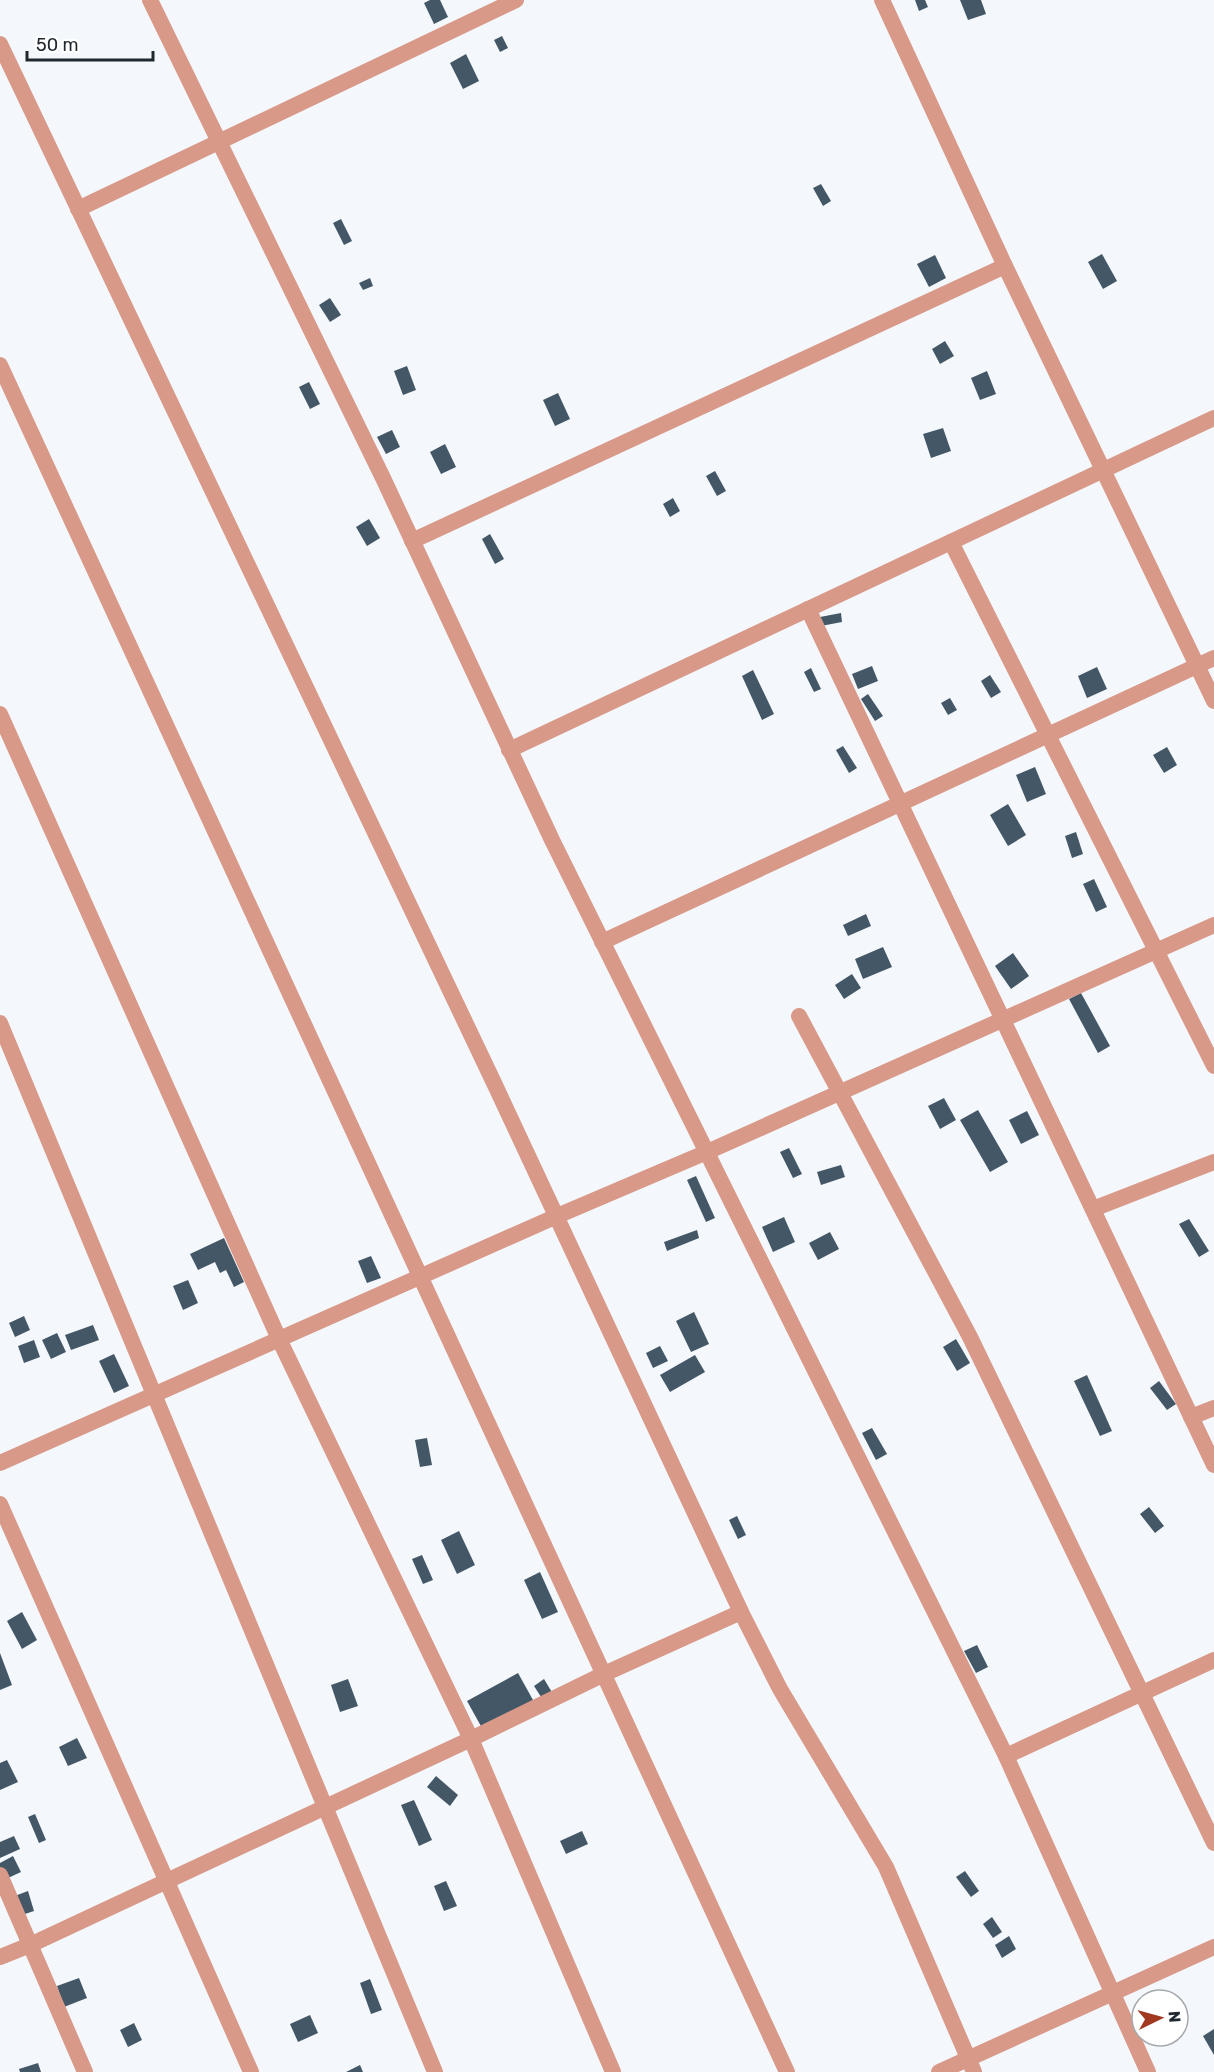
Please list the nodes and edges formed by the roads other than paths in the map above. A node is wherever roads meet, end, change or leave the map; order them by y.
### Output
1 (150, 0) edge
2 (516, 0) edge
3 (882, 0) edge
4 (0, 44) edge
5 (219, 142) junction
6 (78, 208) junction
7 (1005, 266) junction
8 (0, 365) edge
9 (1214, 418) edge
10 (1104, 471) junction
11 (412, 542) junction
12 (951, 542) junction
13 (808, 609) junction
14 (1214, 658) edge
15 (1197, 666) junction
16 (1214, 701) edge
17 (0, 714) edge
18 (1048, 736) junction
19 (510, 750) junction
20 (900, 804) junction
21 (1214, 925) edge
22 (602, 942) junction
23 (1156, 951) junction
24 (800, 1016) dead end
25 (1002, 1019) junction
26 (0, 1023) edge
27 (1214, 1066) edge
28 (839, 1091) junction
29 (707, 1152) junction
30 (1214, 1162) edge
31 (1093, 1209) junction
32 (557, 1216) junction
33 (421, 1277) junction
34 (279, 1339) junction
35 (155, 1394) junction
36 (1214, 1408) edge
37 (1191, 1417) junction
38 (0, 1463) edge
39 (1214, 1465) edge
40 (0, 1504) edge
41 (741, 1612) junction
42 (1214, 1660) edge
43 (604, 1674) junction
44 (1142, 1692) junction
45 (471, 1739) junction
46 (1006, 1756) junction
47 (326, 1807) junction
48 (1214, 1843) edge
49 (0, 1875) edge
50 (166, 1881) junction
51 (30, 1945) junction
52 (1214, 1947) edge
53 (0, 1957) edge
54 (1114, 1993) junction
55 (972, 2066) edge
56 (85, 2072) edge
57 (251, 2072) edge
58 (435, 2072) edge
59 (613, 2072) edge
60 (787, 2072) edge
61 (939, 2072) edge
62 (1148, 2072) edge

1 - 5 street
2 - 5 street
3 - 7 street
4 - 6 street
5 - 6 street
5 - 11 street
6 - 32 street
7 - 10 street
7 - 11 street
8 - 33 street
9 - 10 street
10 - 12 street
10 - 15 street
11 - 19 street
12 - 13 street
12 - 18 street
13 - 19 street
13 - 20 street
14 - 15 street
15 - 16 street
15 - 18 street
17 - 34 street
18 - 20 street
18 - 23 street
19 - 22 street
20 - 22 street
20 - 25 street
21 - 23 street
22 - 29 street
23 - 25 street
23 - 27 street
24 - 28 street
25 - 28 street
25 - 31 street
26 - 35 street
28 - 29 street
28 - 44 street
29 - 32 street
29 - 46 street
30 - 31 street
31 - 37 street
32 - 33 street
32 - 41 street
33 - 34 street
33 - 43 street
34 - 35 street
34 - 45 street
35 - 38 street
35 - 47 street
36 - 37 street
37 - 39 street
40 - 50 street
41 - 43 street
41 - 55 street
42 - 44 street
43 - 45 street
43 - 60 street
44 - 46 street
44 - 48 street
45 - 47 street
45 - 59 street
46 - 54 street
47 - 50 street
47 - 58 street
49 - 51 street
50 - 51 street
50 - 57 street
51 - 53 street
51 - 56 street
52 - 54 street
54 - 55 street
54 - 62 street
55 - 61 street

